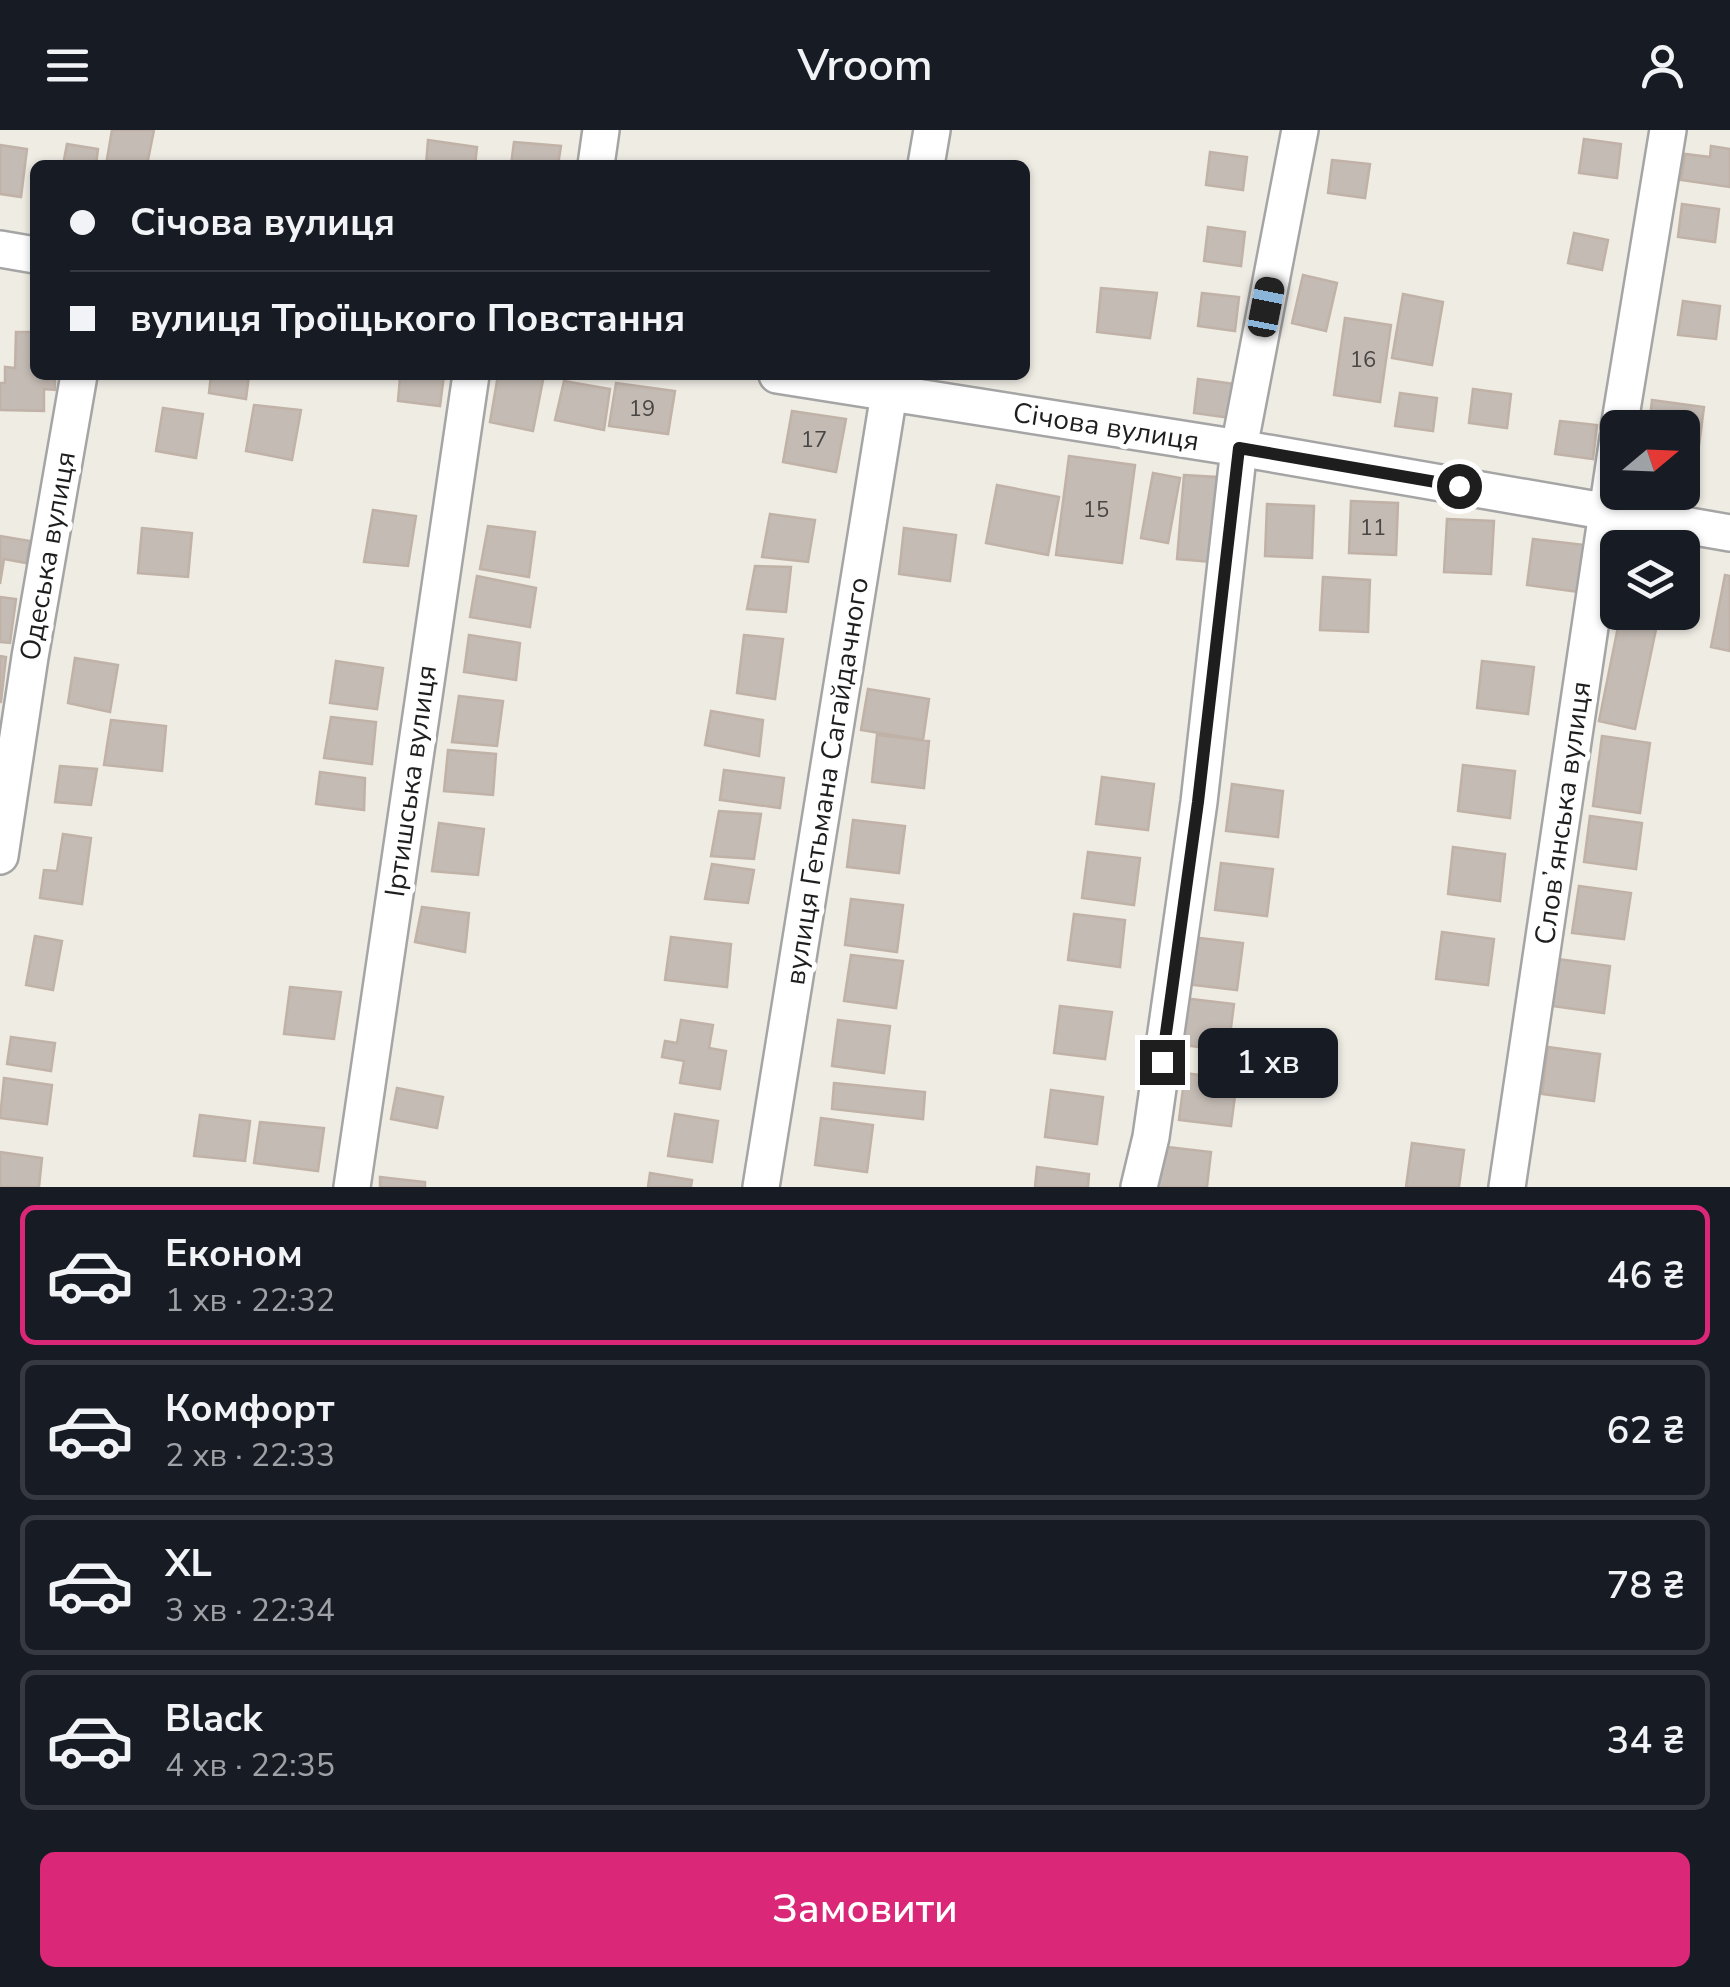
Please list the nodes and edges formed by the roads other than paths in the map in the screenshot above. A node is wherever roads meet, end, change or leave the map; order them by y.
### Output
1 (600, 130) edge
2 (932, 130) edge
3 (1300, 130) edge
4 (1668, 130) edge
5 (597, 160) edge
6 (927, 160) edge
7 (0, 249) edge
8 (30, 253) edge
9 (78, 380) edge
10 (470, 380) edge
11 (840, 380) edge
12 (891, 384) edge
13 (1622, 410) edge
14 (1239, 448) junction
15 (1600, 509) edge
16 (1606, 510) joint
17 (1730, 532) edge
18 (0, 856) edge
19 (352, 1187) edge
20 (761, 1187) edge
21 (1139, 1187) edge
22 (1507, 1187) edge

1 - 5 street
2 - 6 street
3 - 14 street
4 - 13 street
7 - 8 street
9 - 18 street, Одеська вулиця
10 - 19 street, Іртишська вулиця
11 - 12 street, Січова вулиця
12 - 14 street, Січова вулиця
12 - 20 street, вулиця Гетьмана Сагайдачного
14 - 15 street, Січова вулиця
14 - 21 street
16 - 17 street, Січова вулиця
16 - 22 street, Словʼянська вулиця

